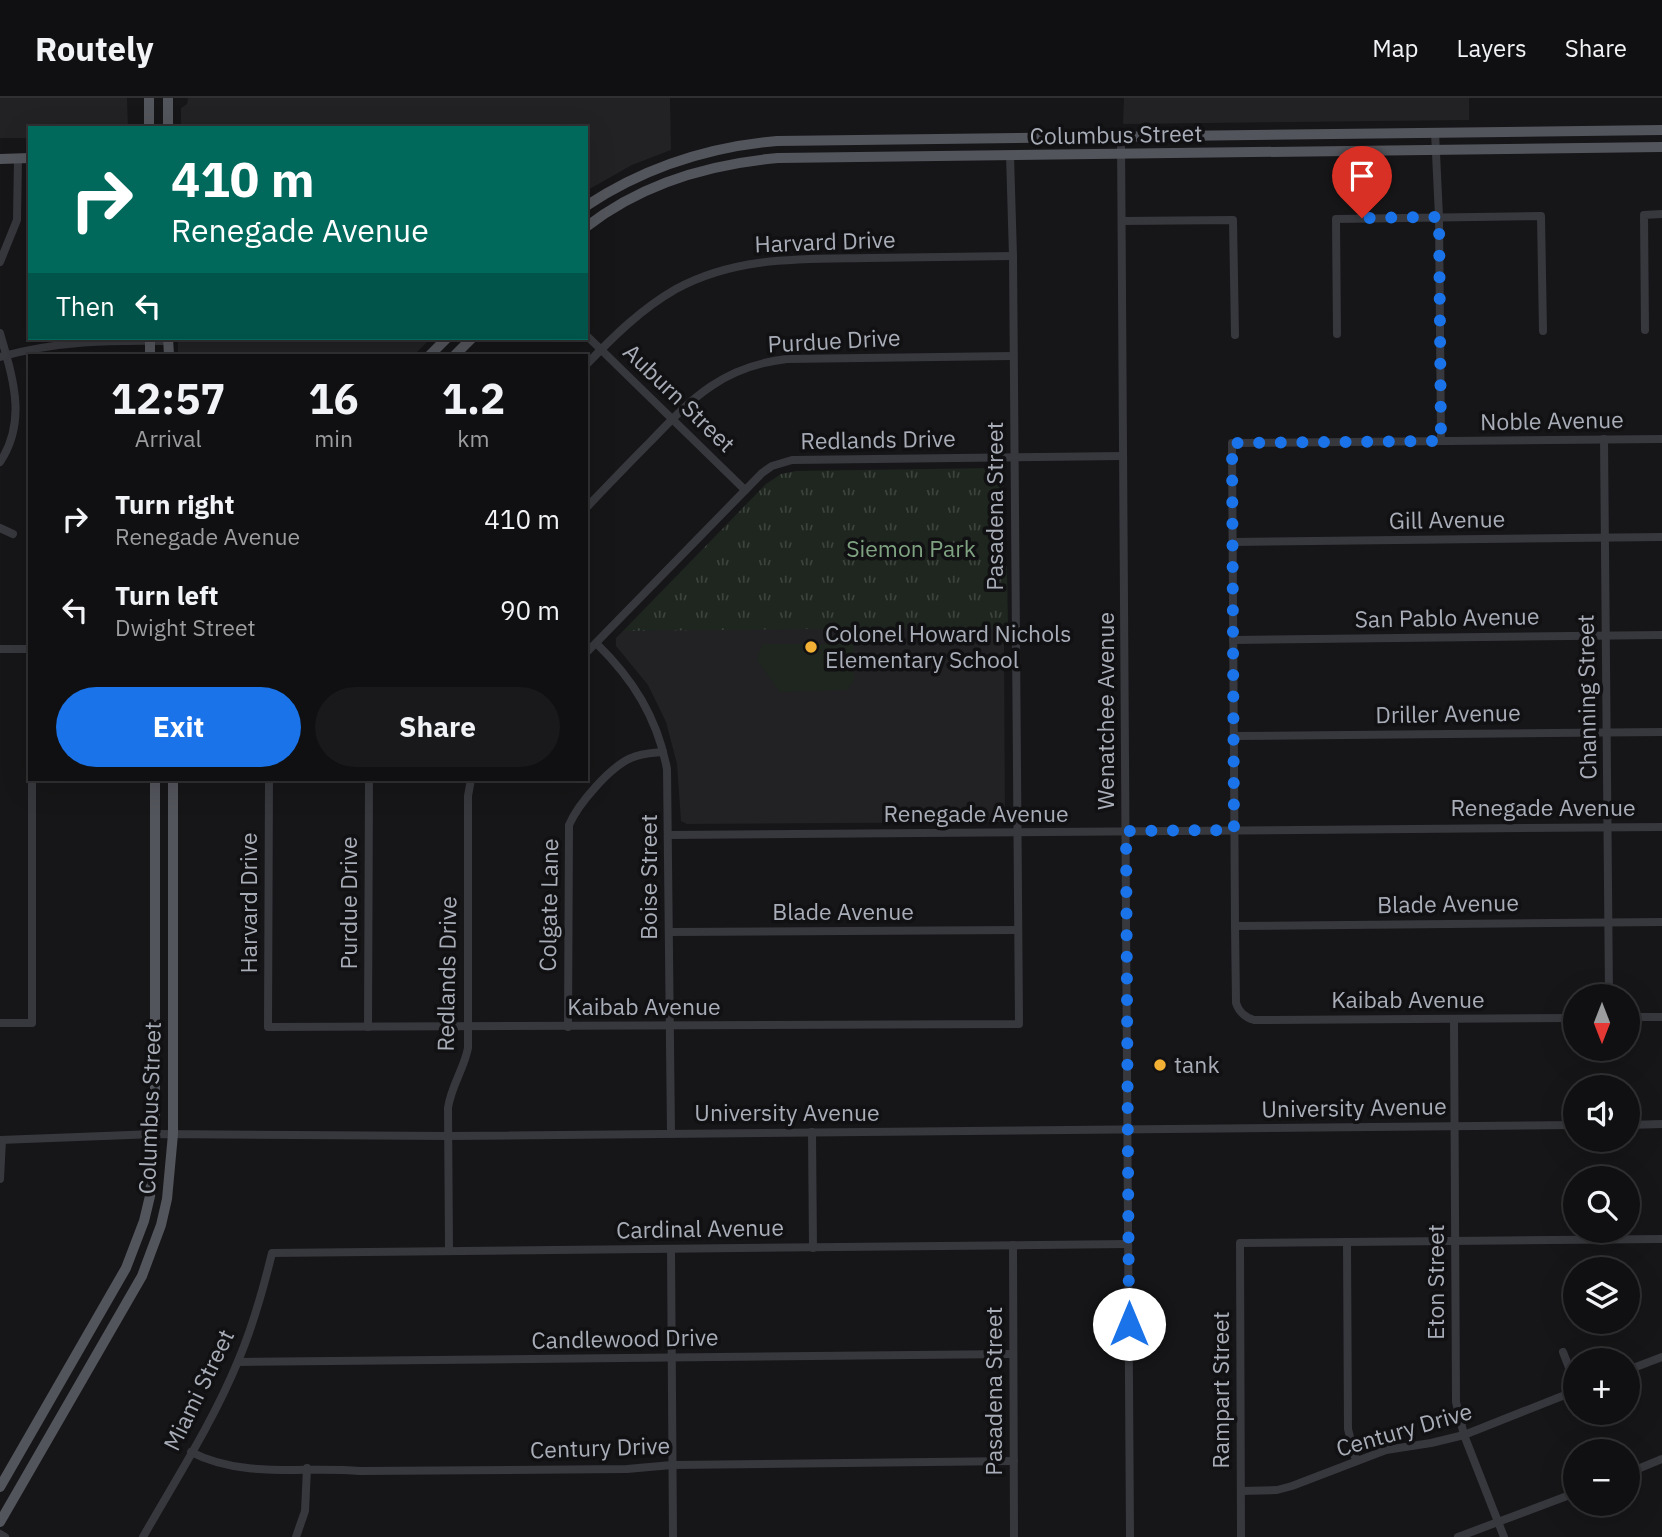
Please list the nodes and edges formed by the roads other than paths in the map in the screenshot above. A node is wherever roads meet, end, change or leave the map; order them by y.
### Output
1 (149, 98) edge
2 (168, 98) edge
3 (149, 126) edge
4 (168, 126) edge
5 (1662, 130) edge
6 (1435, 132) junction
7 (1121, 136) junction
8 (1662, 147) edge
9 (1436, 150) junction
10 (1121, 154) junction
11 (1010, 155) junction
12 (28, 158) edge
13 (0, 159) edge
14 (18, 159) junction
15 (588, 205) edge
16 (1662, 214) edge
17 (1439, 217) junction
18 (1122, 221) junction
19 (588, 226) edge
20 (2, 249) edge
21 (1013, 256) junction
22 (0, 262) edge
23 (1645, 330) dead end
24 (1543, 331) dead end
25 (0, 333) edge
26 (1337, 334) dead end
27 (1235, 335) dead end
28 (588, 337) edge
29 (133, 340) edge
30 (445, 340) edge
31 (470, 340) edge
32 (601, 350) junction
33 (431, 354) edge
34 (456, 354) edge
35 (3, 356) edge
36 (1013, 356) junction
37 (588, 363) edge
38 (672, 419) junction
39 (1604, 439) junction
40 (1662, 439) edge
41 (1441, 441) junction
42 (1123, 456) junction
43 (1014, 457) junction
44 (0, 462) edge
45 (745, 490) junction
46 (588, 506) edge
47 (0, 528) edge
48 (13, 534) dead end
49 (1605, 537) junction
50 (1662, 537) edge
51 (1233, 542) junction
52 (1662, 635) edge
53 (1606, 636) junction
54 (1233, 640) junction
55 (596, 642) junction
56 (0, 649) edge
57 (28, 649) edge
58 (588, 651) edge
59 (1607, 732) junction
60 (1662, 732) edge
61 (1234, 736) junction
62 (663, 752) junction
63 (32, 781) edge
64 (155, 781) edge
65 (173, 781) edge
66 (269, 781) edge
67 (369, 781) edge
68 (471, 781) edge
69 (1608, 827) junction
70 (1662, 827) edge
71 (1234, 830) junction
72 (1126, 831) junction
73 (1017, 832) junction
74 (669, 835) junction
75 (1609, 922) junction
76 (1662, 922) edge
77 (1235, 926) junction
78 (1018, 930) junction
79 (669, 932) junction
80 (1609, 984) edge
81 (1640, 1017) edge
82 (1662, 1017) edge
83 (1563, 1018) edge
84 (1454, 1019) junction
85 (0, 1023) edge
86 (1019, 1024) joint
87 (268, 1027) joint
88 (368, 1027) junction
89 (468, 1027) junction
90 (568, 1027) junction
91 (669, 1027) junction
92 (1662, 1124) edge
93 (1563, 1125) edge
94 (1640, 1125) edge
95 (1455, 1126) junction
96 (1128, 1130) junction
97 (812, 1132) junction
98 (155, 1134) junction
99 (173, 1134) junction
100 (671, 1134) junction
101 (449, 1136) junction
102 (1, 1140) edge
103 (0, 1179) edge
104 (1662, 1239) edge
105 (1455, 1241) junction
106 (1348, 1242) junction
107 (1128, 1244) junction
108 (1013, 1245) junction
109 (813, 1248) junction
110 (671, 1249) junction
111 (449, 1251) junction
112 (272, 1253) joint
113 (1013, 1354) junction
114 (1662, 1357) edge
115 (671, 1358) junction
116 (238, 1362) junction
117 (1640, 1365) edge
118 (1563, 1396) edge
119 (1464, 1435) junction
120 (191, 1452) junction
121 (1662, 1459) edge
122 (1014, 1461) junction
123 (1356, 1461) junction
124 (672, 1465) junction
125 (307, 1468) junction
126 (1640, 1468) edge
127 (0, 1487) edge
128 (1241, 1491) junction
129 (1563, 1498) edge
130 (0, 1522) edge
131 (1498, 1524) junction
132 (0, 1534) edge
133 (5, 1537) edge
134 (143, 1537) edge
135 (296, 1537) edge
136 (673, 1537) edge
137 (1014, 1537) edge
138 (1130, 1537) edge
139 (1241, 1537) edge
140 (1458, 1537) edge
141 (1504, 1537) edge

1 - 3 main road
2 - 4 main road
5 - 6 main road, Columbus Street
6 - 7 main road, Columbus Street
6 - 9 street
7 - 10 street, Wenatchee Avenue
7 - 15 main road, Columbus Street
8 - 9 main road, Columbus Street
9 - 10 main road, Columbus Street
9 - 17 street
10 - 11 main road, Columbus Street
10 - 18 street, Wenatchee Avenue
11 - 19 main road, Columbus Street
11 - 21 street, Pasadena Street
12 - 14 main road
13 - 14 main road
14 - 20 street
16 - 23 street
17 - 24 street
17 - 26 street
17 - 41 street
18 - 27 street
18 - 42 street, Wenatchee Avenue
20 - 22 street
21 - 32 street, Harvard Drive
21 - 36 street, Pasadena Street
25 - 35 street
28 - 32 street, Auburn Street
29 - 35 street
30 - 33 main road
31 - 34 main road
32 - 37 street, Harvard Drive
32 - 38 street, Auburn Street
35 - 44 street
36 - 38 street, Purdue Drive
36 - 43 street, Pasadena Street
38 - 45 street, Auburn Street
38 - 46 street, Purdue Drive
39 - 40 street, Noble Avenue
39 - 41 street, Noble Avenue
39 - 49 street, Channing Street
41 - 51 street, Noble Avenue
42 - 43 street, Redlands Drive
42 - 72 street, Wenatchee Avenue
43 - 45 street, Redlands Drive
43 - 73 street, Pasadena Street
45 - 55 street, Redlands Drive
47 - 48 street
49 - 50 street, Gill Avenue
49 - 51 street, Gill Avenue
49 - 53 street, Channing Street
51 - 54 street
52 - 53 street, San Pablo Avenue
53 - 54 street, San Pablo Avenue
53 - 59 street, Channing Street
54 - 61 street
55 - 58 street, Redlands Drive
55 - 62 street, Boise Street
56 - 57 street
59 - 60 street, Driller Avenue
59 - 61 street, Driller Avenue
59 - 69 street, Channing Street
61 - 71 street
62 - 74 street, Boise Street
62 - 90 street, Colgate Lane
63 - 85 street
64 - 98 main road, Columbus Street
65 - 99 main road, Columbus Street
66 - 87 street, Harvard Drive
67 - 88 street, Purdue Drive
68 - 89 street, Redlands Drive
69 - 70 street, Renegade Avenue
69 - 71 street, Renegade Avenue
69 - 75 street, Channing Street
71 - 72 street, Renegade Avenue
71 - 77 street
72 - 73 street, Renegade Avenue
72 - 96 street, Wenatchee Avenue
73 - 74 street, Renegade Avenue
73 - 78 street, Pasadena Street
74 - 79 street, Boise Street
75 - 76 street, Blade Avenue
75 - 77 street, Blade Avenue
75 - 80 street, Channing Street
77 - 84 street, Kaibab Avenue
78 - 79 street, Blade Avenue
78 - 86 street, Pasadena Street
79 - 91 street, Boise Street
81 - 82 street
83 - 84 street, Kaibab Avenue
84 - 95 street, Eton Street
86 - 91 street, Kaibab Avenue
87 - 88 street, Kaibab Avenue
88 - 89 street, Kaibab Avenue
89 - 90 street, Kaibab Avenue
89 - 101 street, Redlands Drive
90 - 91 street, Kaibab Avenue
91 - 100 street, Boise Street
92 - 94 street
93 - 95 street, University Avenue
95 - 96 street, University Avenue
95 - 105 street, Eton Street
96 - 97 street, University Avenue
96 - 107 street, Wenatchee Avenue
97 - 100 street, University Avenue
97 - 109 street
98 - 99 street, University Avenue
98 - 102 street, University Avenue
98 - 127 main road, Columbus Street
99 - 101 street, University Avenue
99 - 130 main road, Columbus Street
100 - 101 street, University Avenue
101 - 111 street, Redlands Drive
102 - 103 street
104 - 105 street
105 - 106 street
105 - 119 street, Eton Street
106 - 123 street
106 - 128 street, Rampart Street
107 - 108 street, Cardinal Avenue
107 - 138 street, Wenatchee Avenue
108 - 109 street, Cardinal Avenue
108 - 113 street, Pasadena Street
109 - 110 street, Cardinal Avenue
110 - 111 street, Cardinal Avenue
110 - 115 street
111 - 112 street, Cardinal Avenue
112 - 116 street, Miami Street
113 - 115 street, Candlewood Drive
113 - 122 street, Pasadena Street
114 - 117 street
115 - 116 street, Candlewood Drive
115 - 124 street
116 - 120 street, Miami Street
118 - 119 street, Century Drive
119 - 123 street, Century Drive
119 - 131 street, Eton Street
120 - 125 street, Century Drive
120 - 134 street, Miami Street
121 - 126 street
122 - 124 street, Century Drive
122 - 137 street, Pasadena Street
123 - 128 street, Century Drive
124 - 125 street, Century Drive
124 - 136 street
125 - 135 street
128 - 139 street, Rampart Street
129 - 131 street
131 - 140 street
131 - 141 street, Eton Street
132 - 133 street

